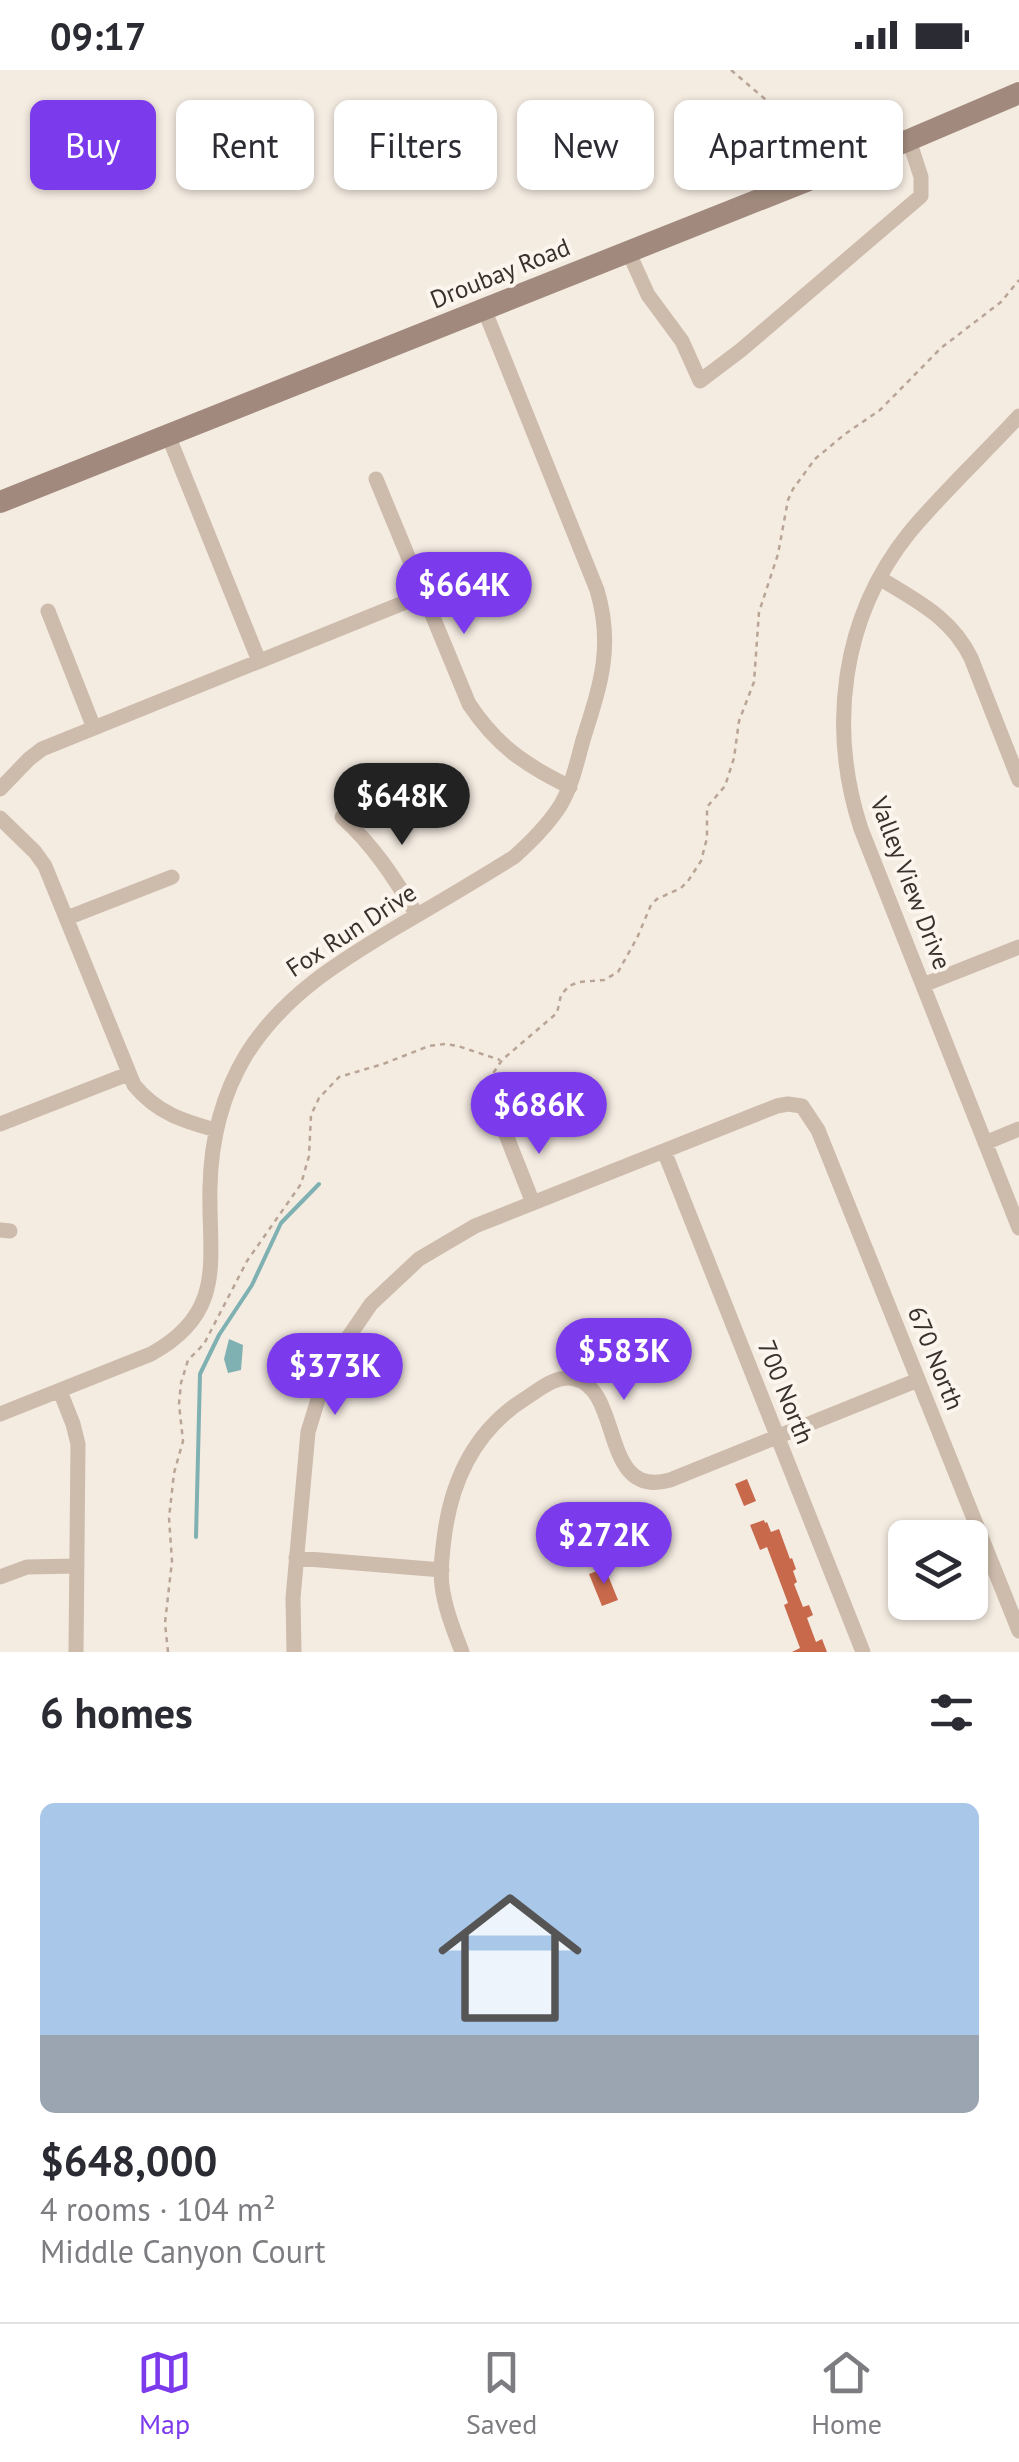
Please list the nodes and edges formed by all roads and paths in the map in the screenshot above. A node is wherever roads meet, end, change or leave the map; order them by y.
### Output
1 (731, 70) edge
2 (1019, 93) edge
3 (766, 100) edge
4 (909, 140) junction
5 (903, 142) edge
6 (782, 190) edge
7 (628, 251) junction
8 (1019, 280) edge
9 (484, 309) junction
10 (1019, 416) edge
11 (168, 435) junction
12 (376, 478) dead end
13 (0, 502) edge
14 (880, 579) junction
15 (422, 594) junction
16 (48, 611) dead end
17 (258, 661) junction
18 (94, 728) junction
19 (1019, 780) edge
20 (570, 786) junction
21 (0, 788) edge
22 (342, 817) dead end
23 (0, 818) edge
24 (172, 877) dead end
25 (417, 916) junction
26 (67, 918) junction
27 (1019, 946) edge
28 (923, 985) junction
29 (502, 1060) junction
30 (128, 1074) junction
31 (0, 1124) edge
32 (503, 1127) joint
33 (216, 1130) junction
34 (1019, 1130) edge
35 (986, 1143) junction
36 (664, 1151) junction
37 (534, 1203) junction
38 (1019, 1228) edge
39 (918, 1380) junction
40 (60, 1391) junction
41 (0, 1414) edge
42 (778, 1438) junction
43 (296, 1558) junction
44 (77, 1566) junction
45 (442, 1570) junction
46 (0, 1577) edge
47 (1019, 1631) edge
48 (76, 1652) edge
49 (168, 1652) edge
50 (294, 1652) edge
51 (462, 1652) edge
52 (863, 1652) edge

1 - 3 path
2 - 4 street, Droubay Road
4 - 5 street, Droubay Road
4 - 7 street
6 - 7 street, Droubay Road
7 - 9 street, Droubay Road
8 - 29 path
9 - 11 street, Droubay Road
9 - 20 street, Fox Run Drive
10 - 14 street, Valley View Drive
11 - 13 street, Droubay Road
11 - 17 street
12 - 15 street
14 - 19 street
14 - 28 street, Valley View Drive
15 - 17 street
15 - 20 street
16 - 18 street
17 - 18 street
18 - 21 street
20 - 25 street, Fox Run Drive
22 - 25 street
23 - 26 street
24 - 26 street
25 - 33 street, Fox Run Drive
26 - 30 street
27 - 28 street
28 - 35 street, Valley View Drive
29 - 32 path
29 - 49 path
30 - 31 street
30 - 33 street
32 - 37 street
33 - 40 street, Fox Run Drive
34 - 35 street
35 - 38 street, Valley View Drive
36 - 37 street
36 - 39 street, 670 North
36 - 42 street, 700 North
37 - 43 street
39 - 42 street
39 - 47 street, 670 North
40 - 41 street, Fox Run Drive
40 - 44 street
42 - 45 street
42 - 52 street, 700 North
43 - 45 street
43 - 50 street
44 - 46 street
44 - 48 street
45 - 51 street

